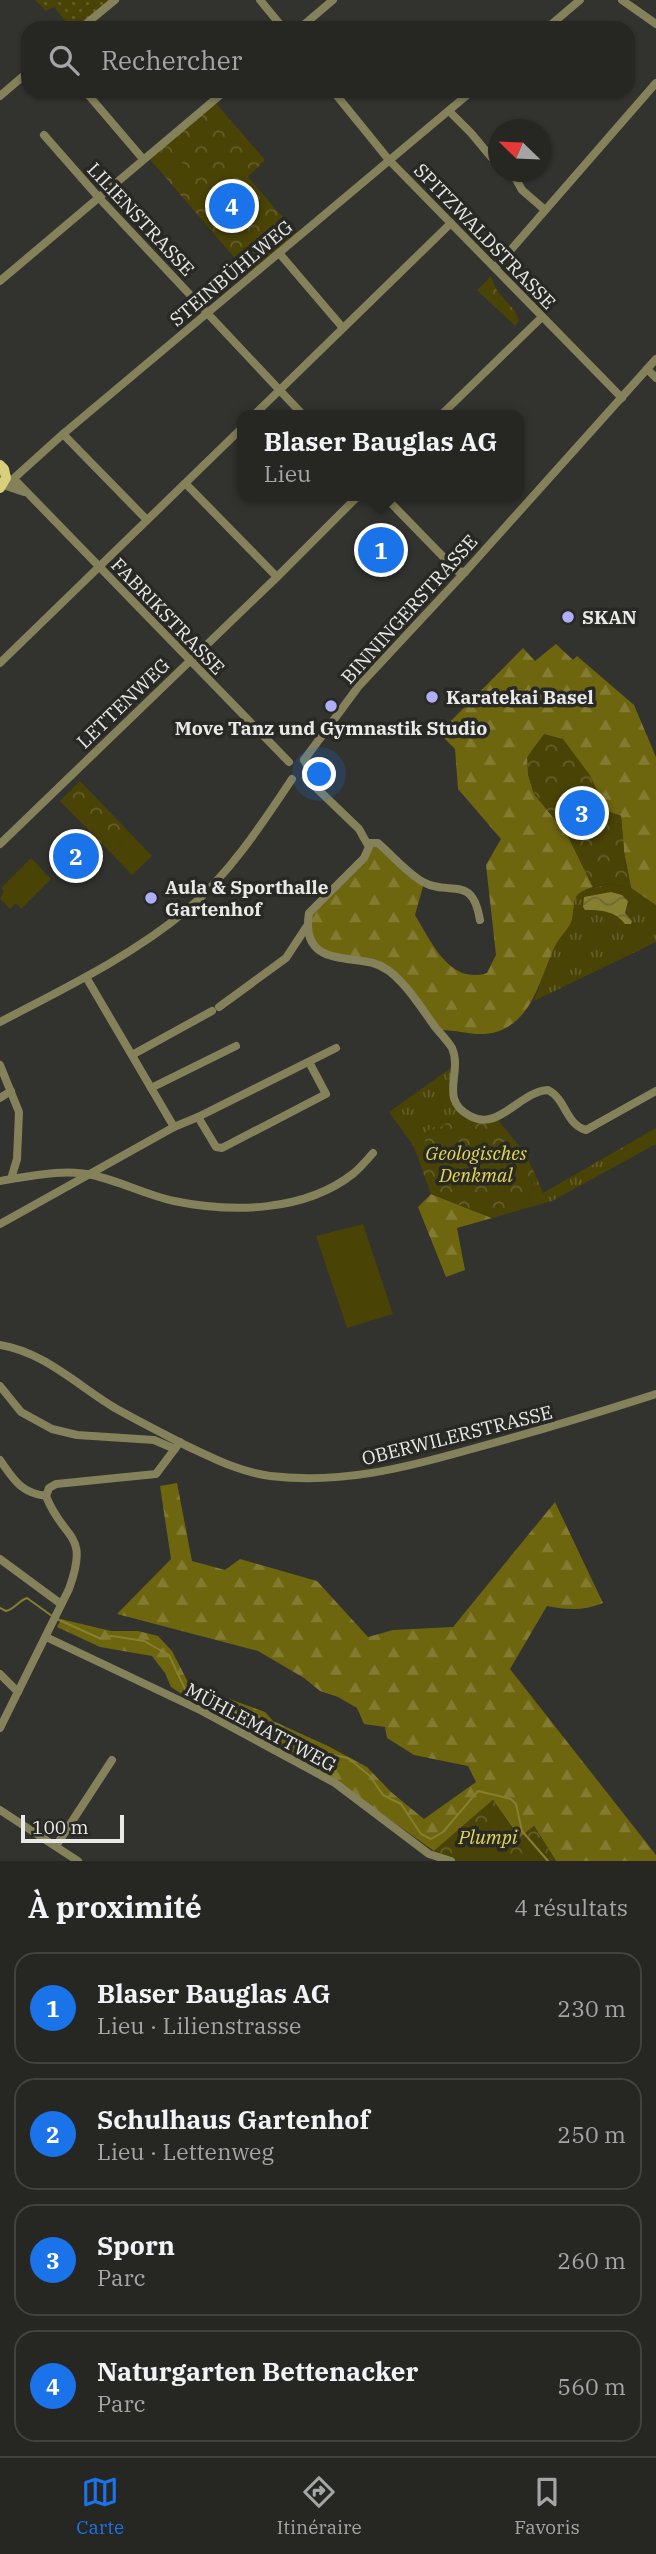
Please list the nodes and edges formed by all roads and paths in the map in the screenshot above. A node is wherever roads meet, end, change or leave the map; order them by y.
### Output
1 (115, 0) edge
2 (260, 0) edge
3 (334, 0) edge
4 (580, 0) edge
5 (622, 0) edge
6 (90, 21) edge
7 (277, 21) edge
8 (308, 21) edge
9 (555, 21) edge
10 (656, 24) edge
11 (21, 77) edge
12 (656, 83) edge
13 (2, 90) edge
14 (91, 98) edge
15 (217, 98) edge
16 (339, 98) edge
17 (464, 98) edge
18 (449, 111) junction
19 (44, 135) dead end
20 (488, 153) edge
21 (144, 159) junction
22 (389, 160) junction
23 (518, 182) edge
24 (98, 197) junction
25 (545, 209) junction
26 (451, 223) junction
27 (279, 253) junction
28 (495, 268) junction
29 (0, 281) edge
30 (207, 314) junction
31 (542, 317) junction
32 (343, 328) junction
33 (656, 359) edge
34 (647, 369) junction
35 (656, 378) edge
36 (278, 391) junction
37 (622, 398) junction
38 (259, 410) edge
39 (298, 410) edge
40 (446, 410) edge
41 (237, 432) edge
42 (63, 434) junction
43 (0, 465) edge
44 (5, 483) edge
45 (186, 484) junction
46 (353, 501) edge
47 (389, 501) edge
48 (147, 520) junction
49 (98, 567) junction
50 (465, 572) junction
51 (277, 577) junction
52 (189, 660) junction
53 (0, 663) edge
54 (304, 760) junction
55 (289, 762) junction
56 (306, 778) junction
57 (292, 779) junction
58 (369, 843) junction
59 (0, 844) edge
60 (480, 920) dead end
61 (307, 926) junction
62 (86, 977) junction
63 (0, 1022) edge
64 (236, 1046) dead end
65 (336, 1048) dead end
66 (132, 1055) junction
67 (309, 1062) junction
68 (0, 1065) edge
69 (151, 1088) junction
70 (11, 1091) junction
71 (656, 1091) edge
72 (0, 1098) edge
73 (198, 1117) junction
74 (174, 1127) junction
75 (373, 1153) dead end
76 (90, 1174) junction
77 (11, 1179) junction
78 (0, 1181) edge
79 (0, 1224) edge
80 (0, 1345) edge
81 (0, 1386) edge
82 (656, 1394) edge
83 (178, 1446) junction
84 (0, 1460) edge
85 (46, 1496) junction
86 (0, 1559) edge
87 (61, 1604) junction
88 (47, 1634) junction
89 (0, 1674) edge
90 (18, 1692) junction
91 (0, 1728) edge
92 (112, 1760) dead end
93 (0, 1810) edge
94 (56, 1846) junction
95 (78, 1861) edge
96 (451, 1861) edge

1 - 6 street
2 - 7 street
3 - 8 street
4 - 9 street
5 - 10 street
11 - 13 street
12 - 25 street
14 - 21 street
15 - 21 street
16 - 22 street, SPITZWALDSTRASSE
17 - 18 street, STEINBÜHLWEG
18 - 20 street
18 - 22 street, STEINBÜHLWEG
19 - 24 street, LILIENSTRASSE
21 - 24 street
22 - 26 street, SPITZWALDSTRASSE
22 - 27 street, STEINBÜHLWEG
23 - 25 street
24 - 29 street
24 - 30 street, LILIENSTRASSE
25 - 28 street
26 - 28 street, SPITZWALDSTRASSE
26 - 32 street
27 - 30 street, STEINBÜHLWEG
27 - 32 street
28 - 31 street, SPITZWALDSTRASSE
30 - 36 street, LILIENSTRASSE
30 - 42 street, STEINBÜHLWEG
31 - 37 street, SPITZWALDSTRASSE
31 - 40 street
32 - 36 street
33 - 34 street, BINNINGERSTRASSE
34 - 35 street
34 - 37 street, BINNINGERSTRASSE
36 - 38 street
36 - 39 street, LILIENSTRASSE
37 - 50 street, BINNINGERSTRASSE
41 - 45 street
42 - 44 street, STEINBÜHLWEG
42 - 48 street
43 - 44 main road
44 - 49 street, FABRIKSTRASSE
45 - 48 street
45 - 51 street
46 - 51 street, LETTENWEG
47 - 50 street
48 - 49 street
49 - 52 street, FABRIKSTRASSE
49 - 53 street
50 - 54 street, BINNINGERSTRASSE
51 - 52 street, LETTENWEG
52 - 55 street, FABRIKSTRASSE
52 - 59 street, LETTENWEG
54 - 55 street
54 - 56 street
55 - 57 street
56 - 57 street
56 - 58 street
57 - 62 street
58 - 60 street
58 - 61 street
61 - 66 street
61 - 71 street
62 - 63 street
62 - 66 street
64 - 69 street
65 - 67 street
66 - 69 street
67 - 73 street
67 - 73 street
68 - 70 street
69 - 74 street
70 - 72 street
70 - 77 street
73 - 74 street
74 - 76 street
75 - 76 street
76 - 77 street
76 - 79 street
77 - 78 street
80 - 83 street, OBERWILERSTRASSE
81 - 83 street
82 - 83 street, OBERWILERSTRASSE
83 - 85 street
84 - 85 street
85 - 87 street
86 - 87 street
87 - 88 street
88 - 90 street
88 - 96 street, MÜHLEMATTWEG
89 - 90 street
90 - 91 street
92 - 94 street
93 - 94 street
94 - 95 street

